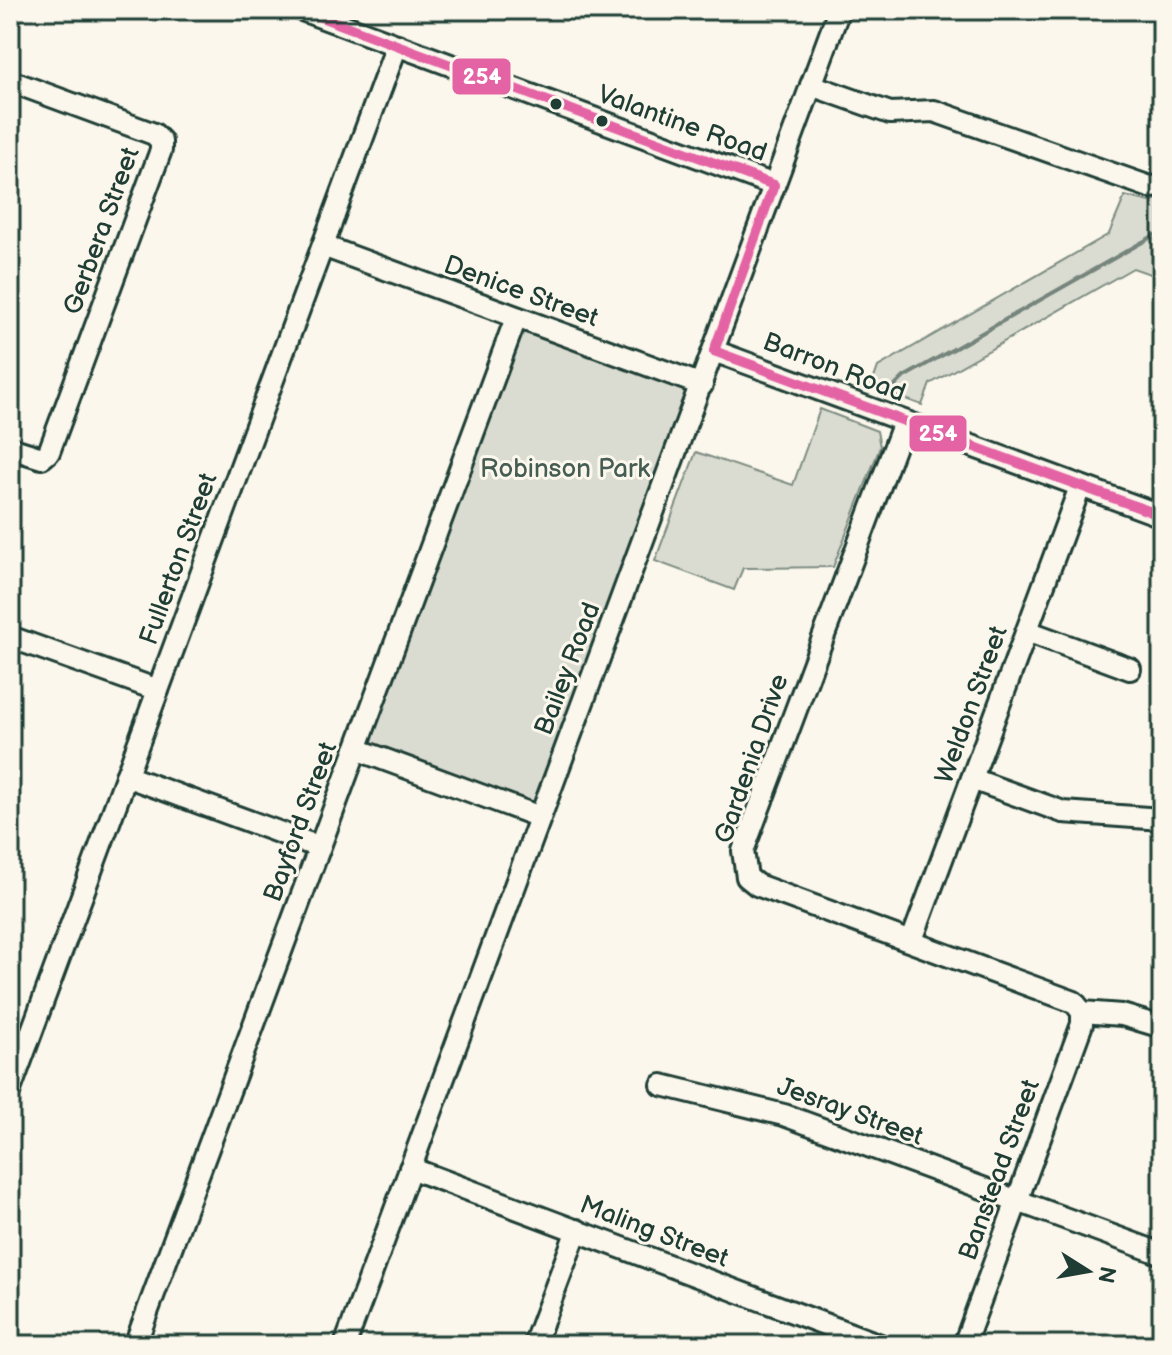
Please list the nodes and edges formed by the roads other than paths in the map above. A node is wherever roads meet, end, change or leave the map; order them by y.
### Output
1 (302, 10) edge
2 (839, 10) edge
3 (397, 45) junction
4 (10, 81) edge
5 (811, 85) junction
6 (774, 185) junction
7 (1162, 186) edge
8 (323, 246) junction
9 (516, 318) junction
10 (714, 351) junction
11 (702, 385) junction
12 (904, 422) junction
13 (10, 448) edge
14 (1080, 487) junction
15 (1162, 516) edge
16 (1027, 631) junction
17 (10, 637) edge
18 (1130, 669) dead end
19 (158, 690) junction
20 (356, 749) junction
21 (126, 776) junction
22 (972, 779) junction
23 (540, 817) junction
24 (1162, 819) edge
25 (319, 847) junction
26 (912, 940) junction
27 (1082, 1012) junction
28 (1162, 1027) edge
29 (662, 1085) dead end
30 (10, 1090) edge
31 (410, 1168) junction
32 (1017, 1200) junction
33 (577, 1230) junction
34 (1162, 1254) edge
35 (135, 1345) edge
36 (345, 1345) edge
37 (534, 1345) edge
38 (880, 1345) edge
39 (964, 1345) edge

1 - 3 street, Valantine Road
2 - 5 street, Bailey Road
3 - 6 street, Valantine Road
3 - 8 street, Fullerton Street
4 - 13 street, Gerbera Street
5 - 6 street, Bailey Road
5 - 7 street
6 - 10 street, Bailey Road
8 - 9 street, Denice Street
8 - 19 street, Fullerton Street
9 - 11 street, Denice Street
9 - 20 street, Bayford Street
10 - 11 street, Bailey Road
10 - 12 street, Barron Road
11 - 23 street, Bailey Road
12 - 14 street, Barron Road
12 - 26 street, Gardenia Drive
14 - 15 street, Barron Road
14 - 16 street, Weldon Street
16 - 18 street
16 - 22 street, Weldon Street
17 - 19 street
19 - 21 street, Fullerton Street
20 - 23 street
20 - 25 street, Bayford Street
21 - 25 street
21 - 30 street, Fullerton Street
22 - 24 street
22 - 26 street, Weldon Street
23 - 31 street, Bailey Road
25 - 35 street, Bayford Street
26 - 27 street, Gardenia Drive
27 - 28 street, Gardenia Drive
27 - 32 street, Banstead Street
29 - 32 street, Jesray Street
31 - 33 street, Maling Street
31 - 36 street, Bailey Road
32 - 34 street, Jesray Street
32 - 39 street, Banstead Street
33 - 37 street
33 - 38 street, Maling Street

